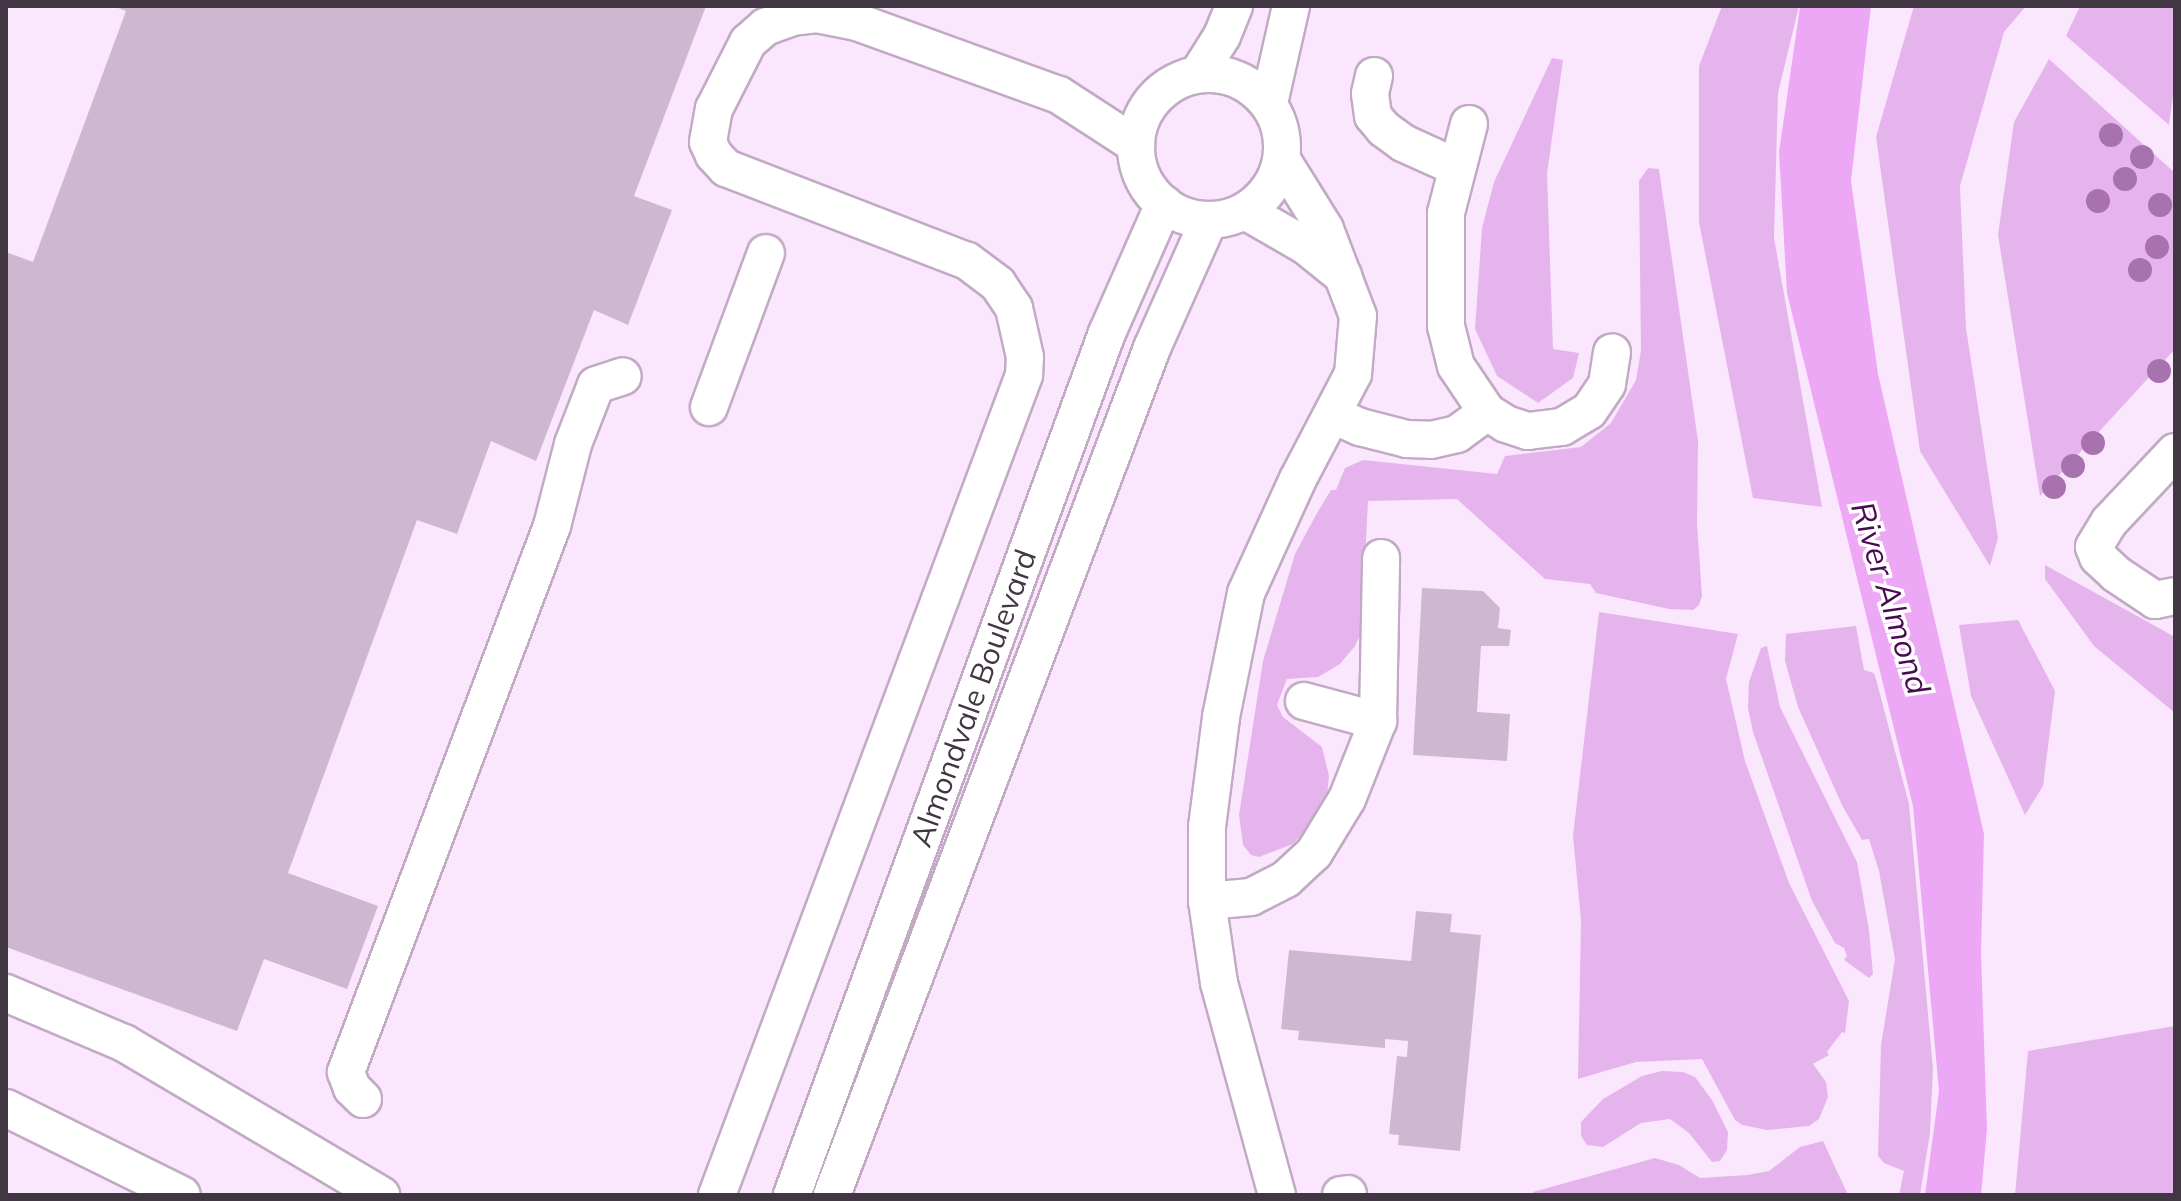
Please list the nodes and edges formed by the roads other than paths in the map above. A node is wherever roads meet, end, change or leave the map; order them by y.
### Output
1 (1234, 6) edge
2 (1291, 6) edge
3 (791, 11) edge
4 (1198, 74) junction
5 (1374, 76) dead end
6 (1059, 95) junction
7 (1269, 103) junction
8 (1149, 105) junction
9 (1469, 124) dead end
10 (1136, 145) junction
11 (1282, 160) junction
12 (1456, 167) junction
13 (1164, 204) junction
14 (1245, 211) junction
15 (1209, 220) junction
16 (766, 253) dead end
17 (1347, 279) junction
18 (1612, 352) dead end
19 (623, 376) dead end
20 (709, 407) dead end
21 (1487, 412) junction
22 (1333, 415) junction
23 (2175, 452) edge
24 (1381, 558) dead end
25 (2175, 596) edge
26 (1304, 701) dead end
27 (1378, 721) junction
28 (1207, 901) junction
29 (6, 993) edge
30 (363, 1099) dead end
31 (6, 1108) edge
32 (124, 1182) edge
33 (1348, 1194) edge
34 (182, 1195) edge
35 (381, 1195) edge
36 (717, 1195) edge
37 (792, 1195) edge
38 (832, 1195) edge
39 (1277, 1195) edge
40 (1341, 1195) edge

1 - 4 street
2 - 7 street
3 - 6 street
3 - 36 street
4 - 7 street
4 - 8 street
5 - 12 street
6 - 8 street
6 - 10 street
7 - 11 street
8 - 10 street
9 - 12 street
10 - 13 street
11 - 14 street
11 - 17 street
12 - 21 street
13 - 15 street
13 - 37 street, Almondvale Boulevard
14 - 15 street
14 - 17 street
15 - 38 street, Almondvale Boulevard
16 - 20 street
17 - 22 street
18 - 21 street
19 - 30 street
21 - 22 street
22 - 28 street
23 - 25 street
24 - 27 street
26 - 27 street
27 - 28 street
28 - 39 street
29 - 35 street
31 - 32 street
32 - 34 street
33 - 40 street

